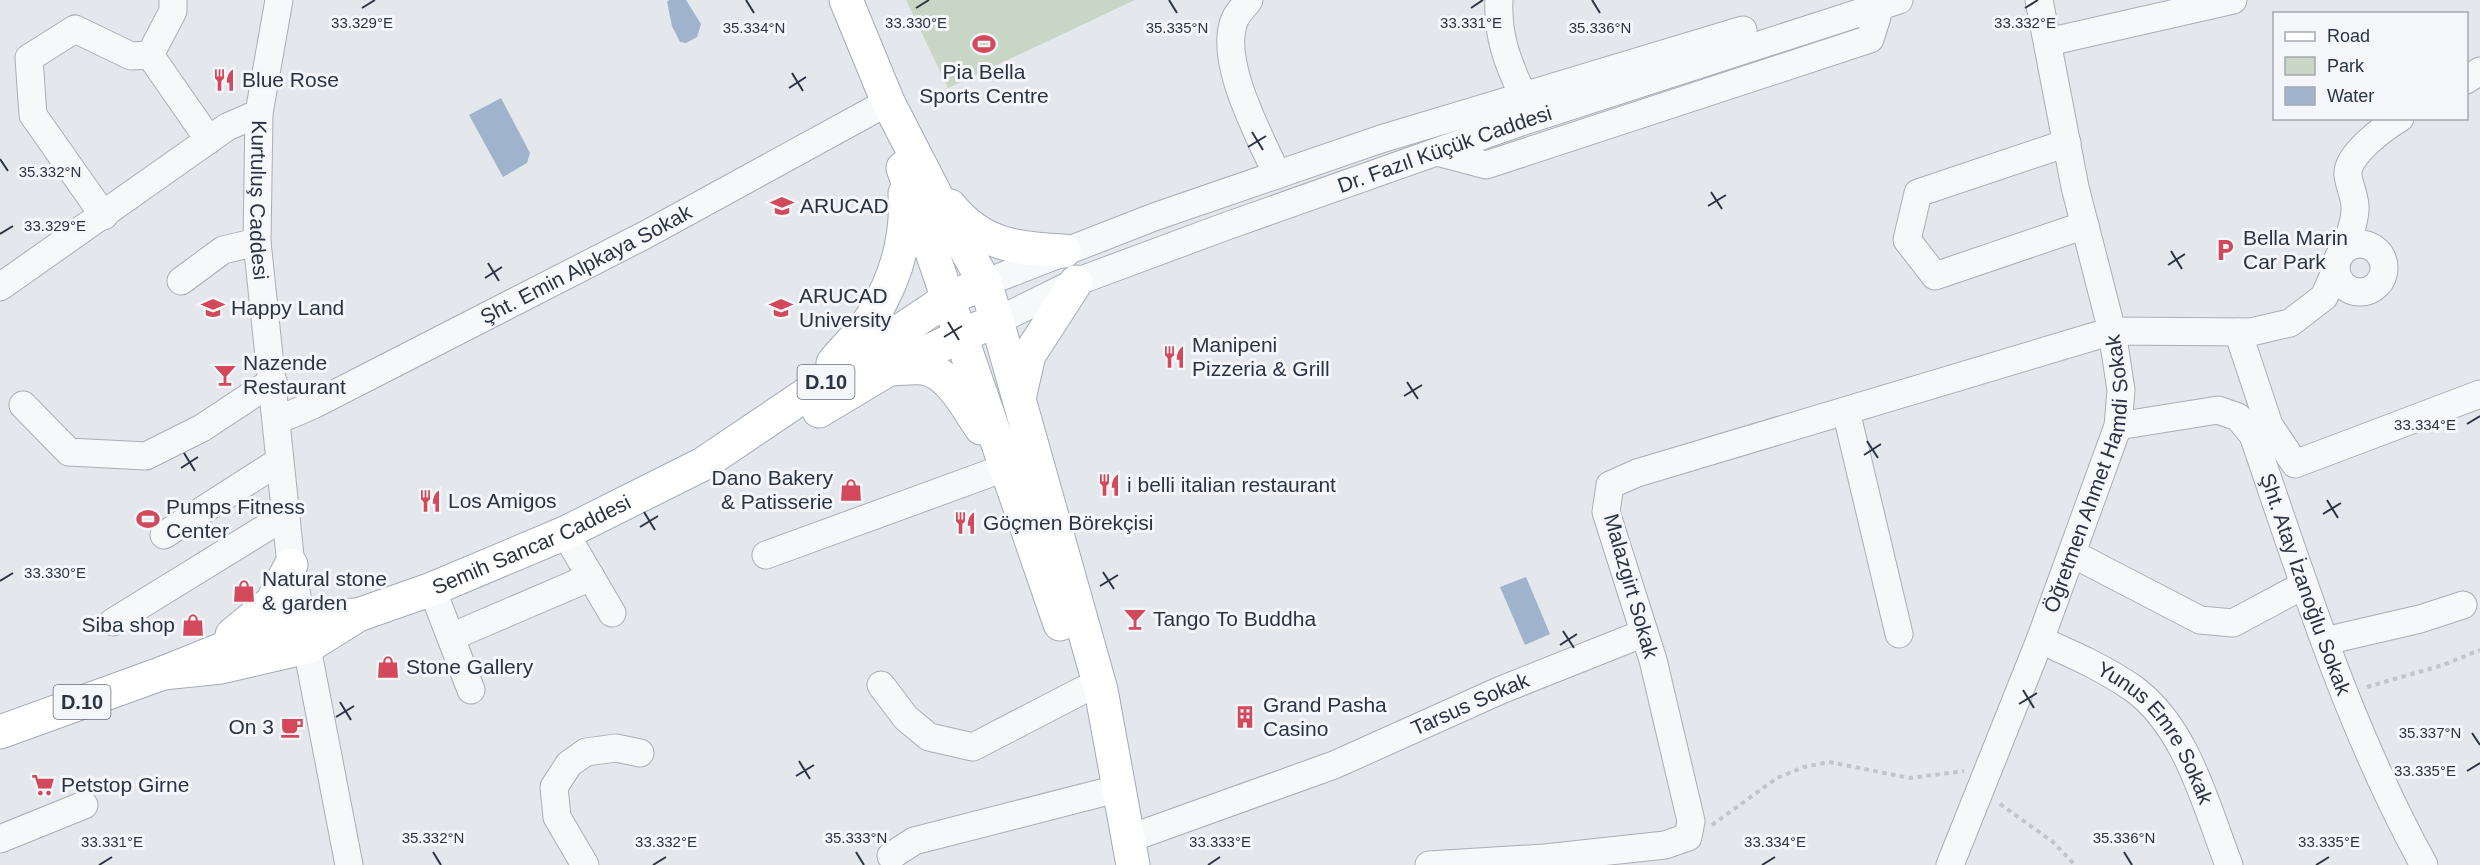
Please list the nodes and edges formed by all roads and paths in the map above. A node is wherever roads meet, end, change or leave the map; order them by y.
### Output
1 (173, 0) edge
2 (279, 0) edge
3 (846, 0) edge
4 (1249, 0) edge
5 (1499, 0) edge
6 (1841, 0) edge
7 (2039, 0) edge
8 (2233, 0) edge
9 (1887, 4) edge
10 (2048, 42) junction
11 (150, 56) junction
12 (1522, 95) junction
13 (888, 102) junction
14 (259, 113) junction
15 (2397, 120) edge
16 (209, 140) junction
17 (2067, 143) junction
18 (915, 174) junction
19 (1277, 175) junction
20 (104, 216) junction
21 (2085, 225) junction
22 (257, 242) junction
23 (1064, 251) junction
24 (181, 281) dead end
25 (1076, 282) junction
26 (984, 283) junction
27 (0, 287) edge
28 (949, 298) junction
29 (997, 321) junction
30 (2112, 332) junction
31 (2238, 332) junction
32 (961, 335) junction
33 (889, 369) junction
34 (273, 381) junction
35 (2480, 394) edge
36 (807, 395) junction
37 (1019, 396) junction
38 (23, 405) dead end
39 (1846, 411) junction
40 (278, 420) junction
41 (2118, 426) junction
42 (278, 462) junction
43 (703, 464) junction
44 (1007, 467) junction
45 (285, 516) junction
46 (565, 533) junction
47 (164, 535) dead end
48 (2073, 554) junction
49 (766, 555) dead end
50 (291, 565) junction
51 (591, 577) junction
52 (2304, 585) junction
53 (432, 589) junction
54 (2463, 605) dead end
55 (612, 613) dead end
56 (113, 622) dead end
57 (304, 632) junction
58 (1644, 633) junction
59 (1899, 634) dead end
60 (451, 637) junction
61 (2040, 640) junction
62 (2325, 641) junction
63 (1078, 646) junction
64 (2480, 650) edge
65 (201, 657) junction
66 (163, 673) junction
67 (881, 685) dead end
68 (471, 690) dead end
69 (1083, 690) junction
70 (2344, 694) junction
71 (0, 732) edge
72 (640, 753) dead end
73 (1984, 778) junction
74 (1101, 793) junction
75 (84, 805) dead end
76 (1688, 837) junction
77 (0, 839) edge
78 (891, 856) dead end
79 (1125, 856) edge
80 (349, 865) edge
81 (585, 865) edge
82 (1428, 865) edge
83 (1950, 865) edge
84 (2075, 865) edge
85 (2229, 865) edge
86 (2424, 865) edge

1 - 11 street
2 - 14 street, Kurtuluş Caddesi
3 - 13 main road
4 - 19 street
5 - 12 street
6 - 12 street
7 - 10 street, Öğretmen Ahmet Hamdi Sokak
8 - 10 street
9 - 25 street, Dr. Fazıl Küçük Caddesi
10 - 17 street, Öğretmen Ahmet Hamdi Sokak
11 - 16 street
11 - 20 street
12 - 19 street
13 - 18 main road
13 - 40 street, Şht. Emin Alpkaya Sokak
14 - 16 street
14 - 22 street, Kurtuluş Caddesi
15 - 31 street, Malazgirt Sokak
16 - 20 street
17 - 21 street, Öğretmen Ahmet Hamdi Sokak
17 - 21 street
18 - 23 main road
18 - 26 main road
18 - 28 main road
18 - 36 main road
19 - 23 street
20 - 27 street
21 - 30 street, Öğretmen Ahmet Hamdi Sokak
22 - 24 street
22 - 34 street, Kurtuluş Caddesi
23 - 26 street
25 - 29 street, Dr. Fazıl Küçük Caddesi
25 - 37 main road
26 - 28 main road, D.10
26 - 29 main road
28 - 32 main road
28 - 36 main road, D.10
29 - 32 main road
29 - 37 main road
30 - 31 street, Malazgirt Sokak
30 - 39 street, Malazgirt Sokak
30 - 41 street, Öğretmen Ahmet Hamdi Sokak
31 - 35 street
32 - 33 main road, D.10
32 - 44 main road
33 - 43 main road, D.10
33 - 44 main road
34 - 38 street
34 - 40 street, Kurtuluş Caddesi
36 - 43 main road, D.10
37 - 63 main road
39 - 58 street, Malazgirt Sokak
39 - 59 street
40 - 42 street, Kurtuluş Caddesi
41 - 48 street, Öğretmen Ahmet Hamdi Sokak
41 - 52 street, Şht. Atay İzanoğlu Sokak
42 - 45 street, Kurtuluş Caddesi
42 - 47 street
43 - 46 main road, Semih Sancar Caddesi / D.10
44 - 49 street
44 - 63 main road
45 - 50 street, Kurtuluş Caddesi
45 - 56 street
46 - 51 street
46 - 53 main road, Semih Sancar Caddesi / D.10
48 - 52 street
48 - 61 street, Öğretmen Ahmet Hamdi Sokak
50 - 57 street, Kurtuluş Caddesi
50 - 65 main road
51 - 55 street
51 - 60 street
52 - 62 street, Şht. Atay İzanoğlu Sokak
53 - 57 main road, Semih Sancar Caddesi / D.10
53 - 60 street
54 - 62 street
57 - 65 main road, Semih Sancar Caddesi / D.10
57 - 66 main road, Semih Sancar Caddesi / D.10
57 - 80 street
58 - 76 street, Malazgirt Sokak
58 - 79 street, Tarsus Sokak
60 - 68 street
61 - 73 street, Öğretmen Ahmet Hamdi Sokak
61 - 85 street, Yunus Emre Sokak
62 - 70 street, Şht. Atay İzanoğlu Sokak
63 - 69 main road
63 - 79 main road
64 - 70 path
65 - 66 main road, Semih Sancar Caddesi / D.10
66 - 71 main road, Semih Sancar Caddesi / D.10
67 - 69 street
69 - 74 main road
70 - 86 street, Şht. Atay İzanoğlu Sokak
72 - 81 street
73 - 76 path
73 - 83 street, Öğretmen Ahmet Hamdi Sokak
73 - 84 path
74 - 78 street
74 - 79 main road
75 - 77 street
76 - 82 street

